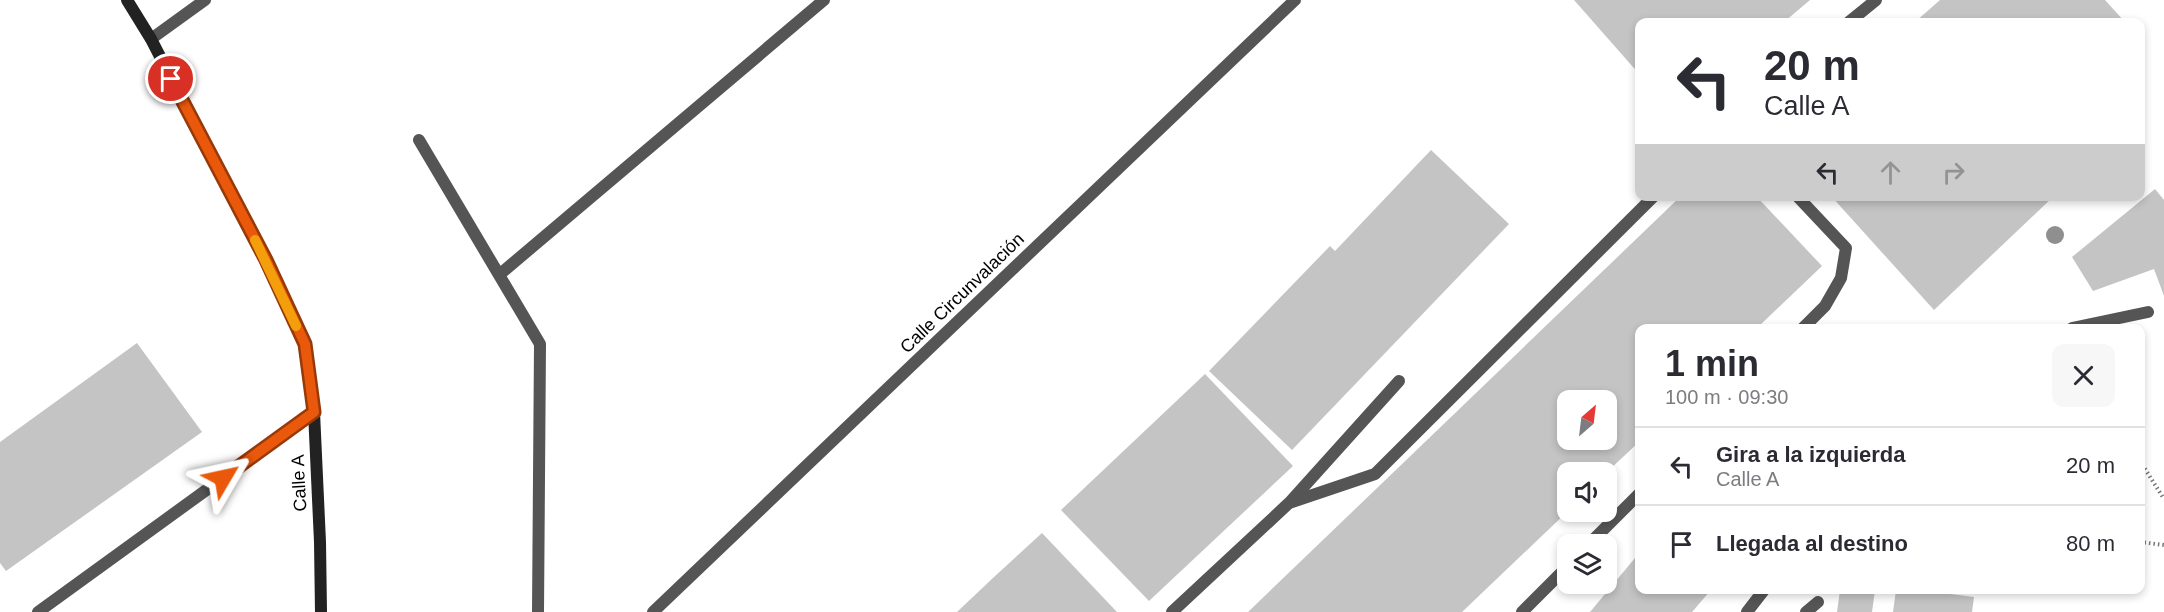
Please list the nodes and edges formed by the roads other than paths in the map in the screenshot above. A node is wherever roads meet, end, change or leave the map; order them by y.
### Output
1 (127, 0) edge
2 (205, 0) edge
3 (824, 0) edge
4 (1295, 0) edge
5 (1876, 0) edge
6 (1854, 18) edge
7 (151, 39) junction
8 (419, 140) dead end
9 (1649, 201) edge
10 (1802, 201) edge
11 (500, 275) junction
12 (2148, 312) dead end
13 (1807, 324) edge
14 (2091, 324) edge
15 (1399, 381) dead end
16 (314, 412) junction
17 (1635, 498) edge
18 (1289, 503) junction
19 (1599, 534) edge
20 (1557, 577) edge
21 (1761, 594) edge
22 (1818, 602) dead end
23 (38, 612) edge
24 (321, 612) edge
25 (538, 612) edge
26 (653, 612) edge
27 (1172, 612) edge
28 (1522, 612) edge
29 (1747, 612) edge
30 (1806, 612) edge

1 - 7 street, Calle A
2 - 7 street
3 - 11 street
4 - 26 street, Calle Circunvalación
5 - 6 street
7 - 16 street, Calle A
8 - 11 street
9 - 18 street
10 - 13 street
11 - 25 street
12 - 14 street
15 - 18 street
16 - 23 street
16 - 24 street, Calle A
17 - 19 street
18 - 27 street
20 - 28 street
21 - 29 street
22 - 30 street

